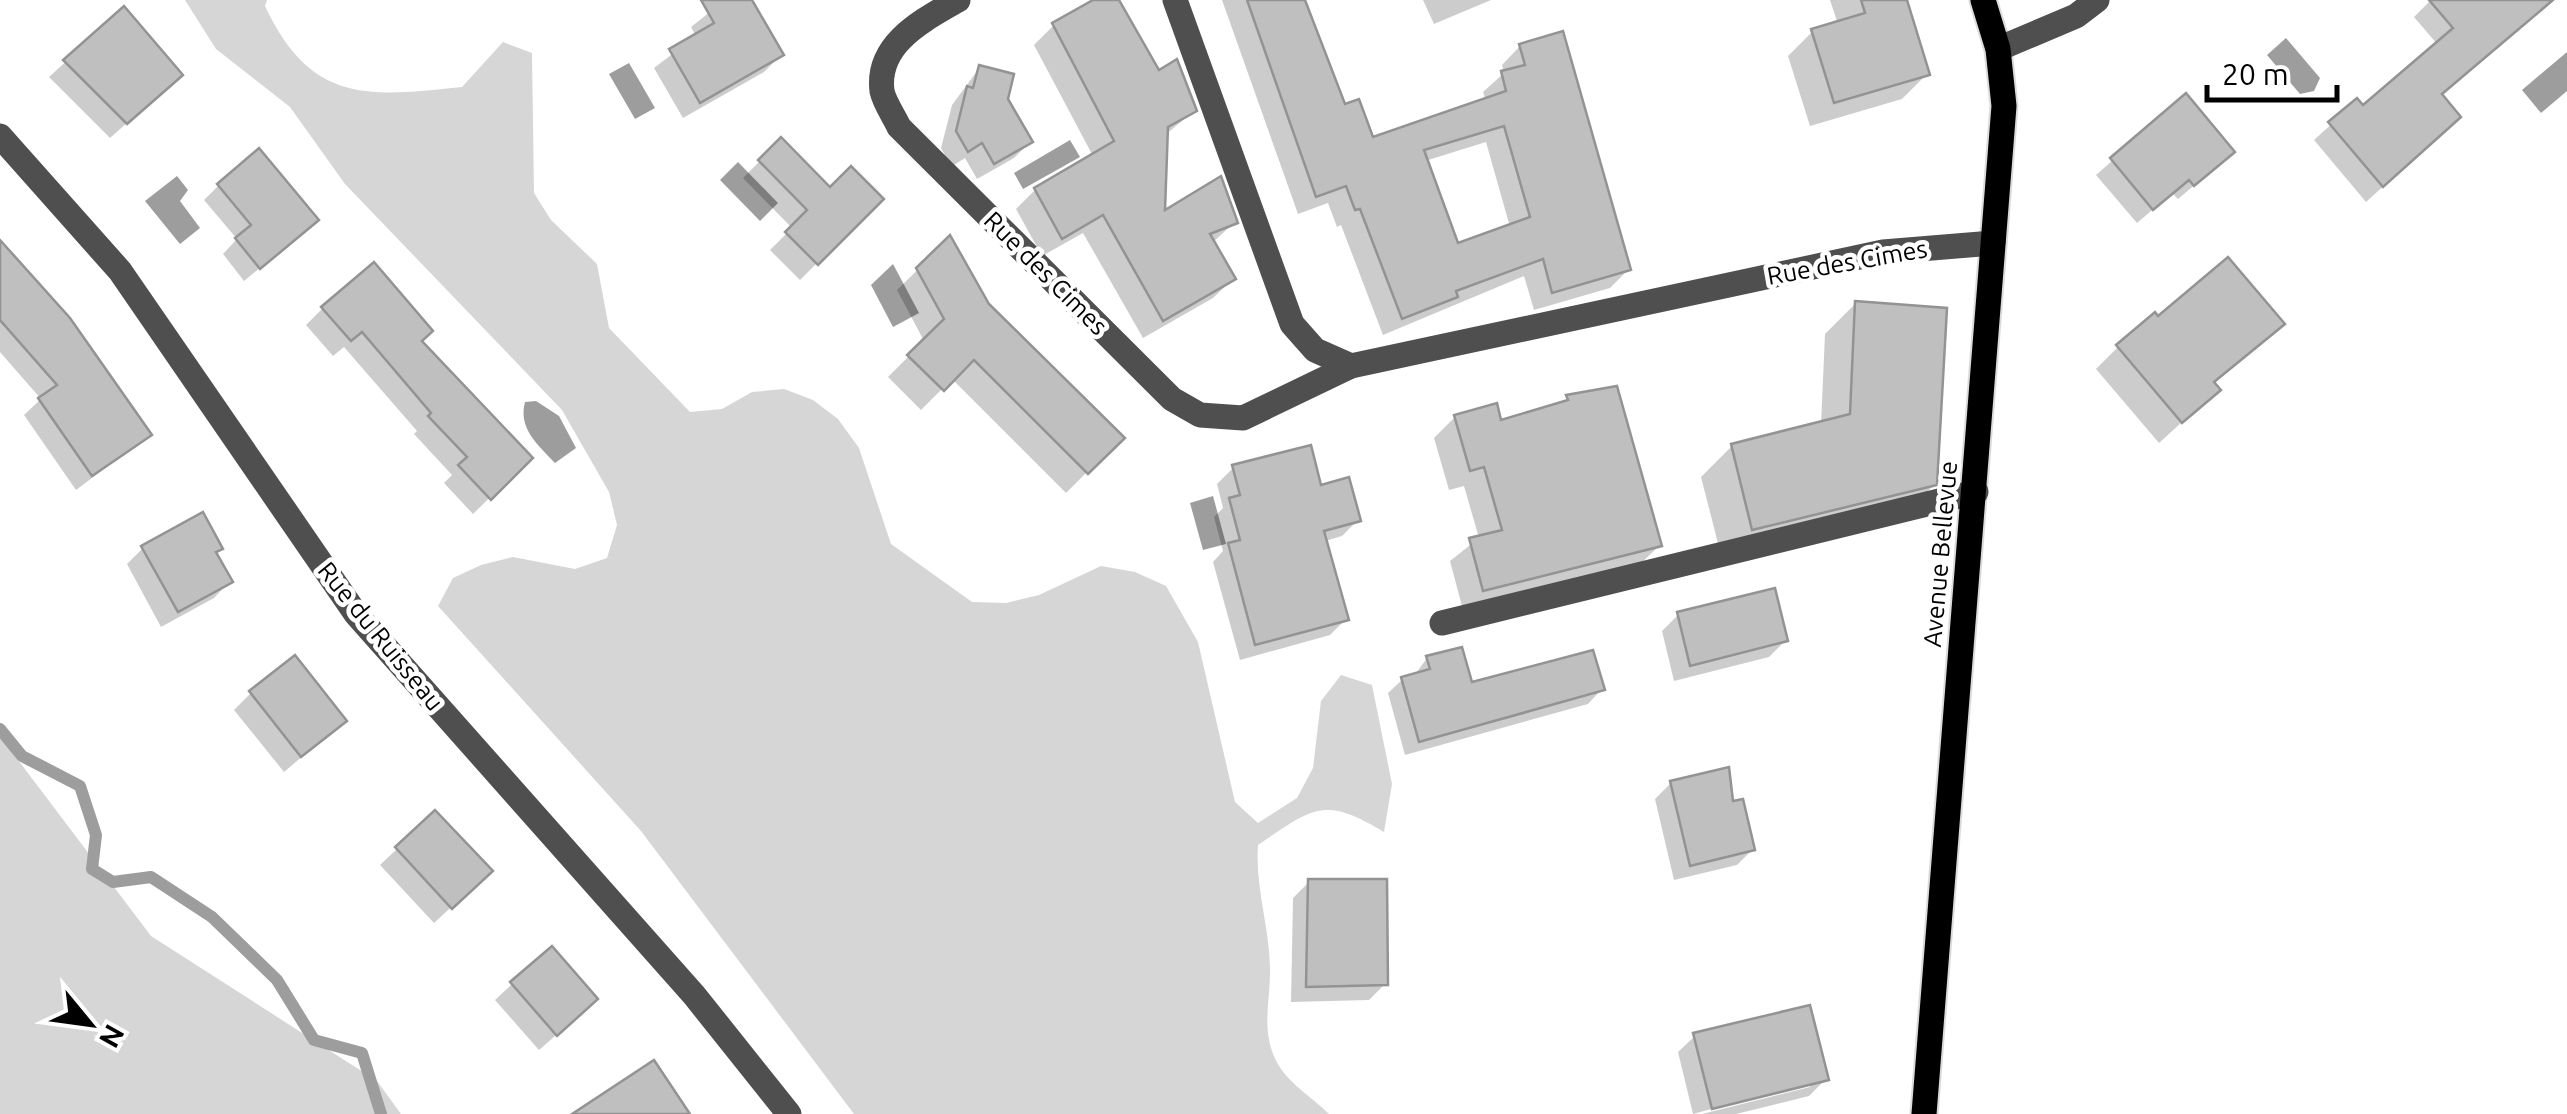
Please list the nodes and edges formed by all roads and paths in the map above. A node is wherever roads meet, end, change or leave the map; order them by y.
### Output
1 (958, 0) edge
2 (1175, 0) edge
3 (1984, 0) edge
4 (2096, 0) edge
5 (1998, 48) junction
6 (0, 136) edge
7 (1992, 243) junction
8 (1351, 366) junction
9 (1976, 492) junction
10 (1442, 623) dead end
11 (789, 1114) edge
12 (1924, 1114) edge

1 - 8 street, Rue des Cimes
2 - 8 street
3 - 5 main road, Avenue Bellevue
4 - 5 street
5 - 7 main road, Avenue Bellevue
6 - 11 street, Rue du Ruisseau
7 - 8 street, Rue des Cimes
7 - 9 main road, Avenue Bellevue
9 - 10 street
9 - 12 main road, Avenue Bellevue

